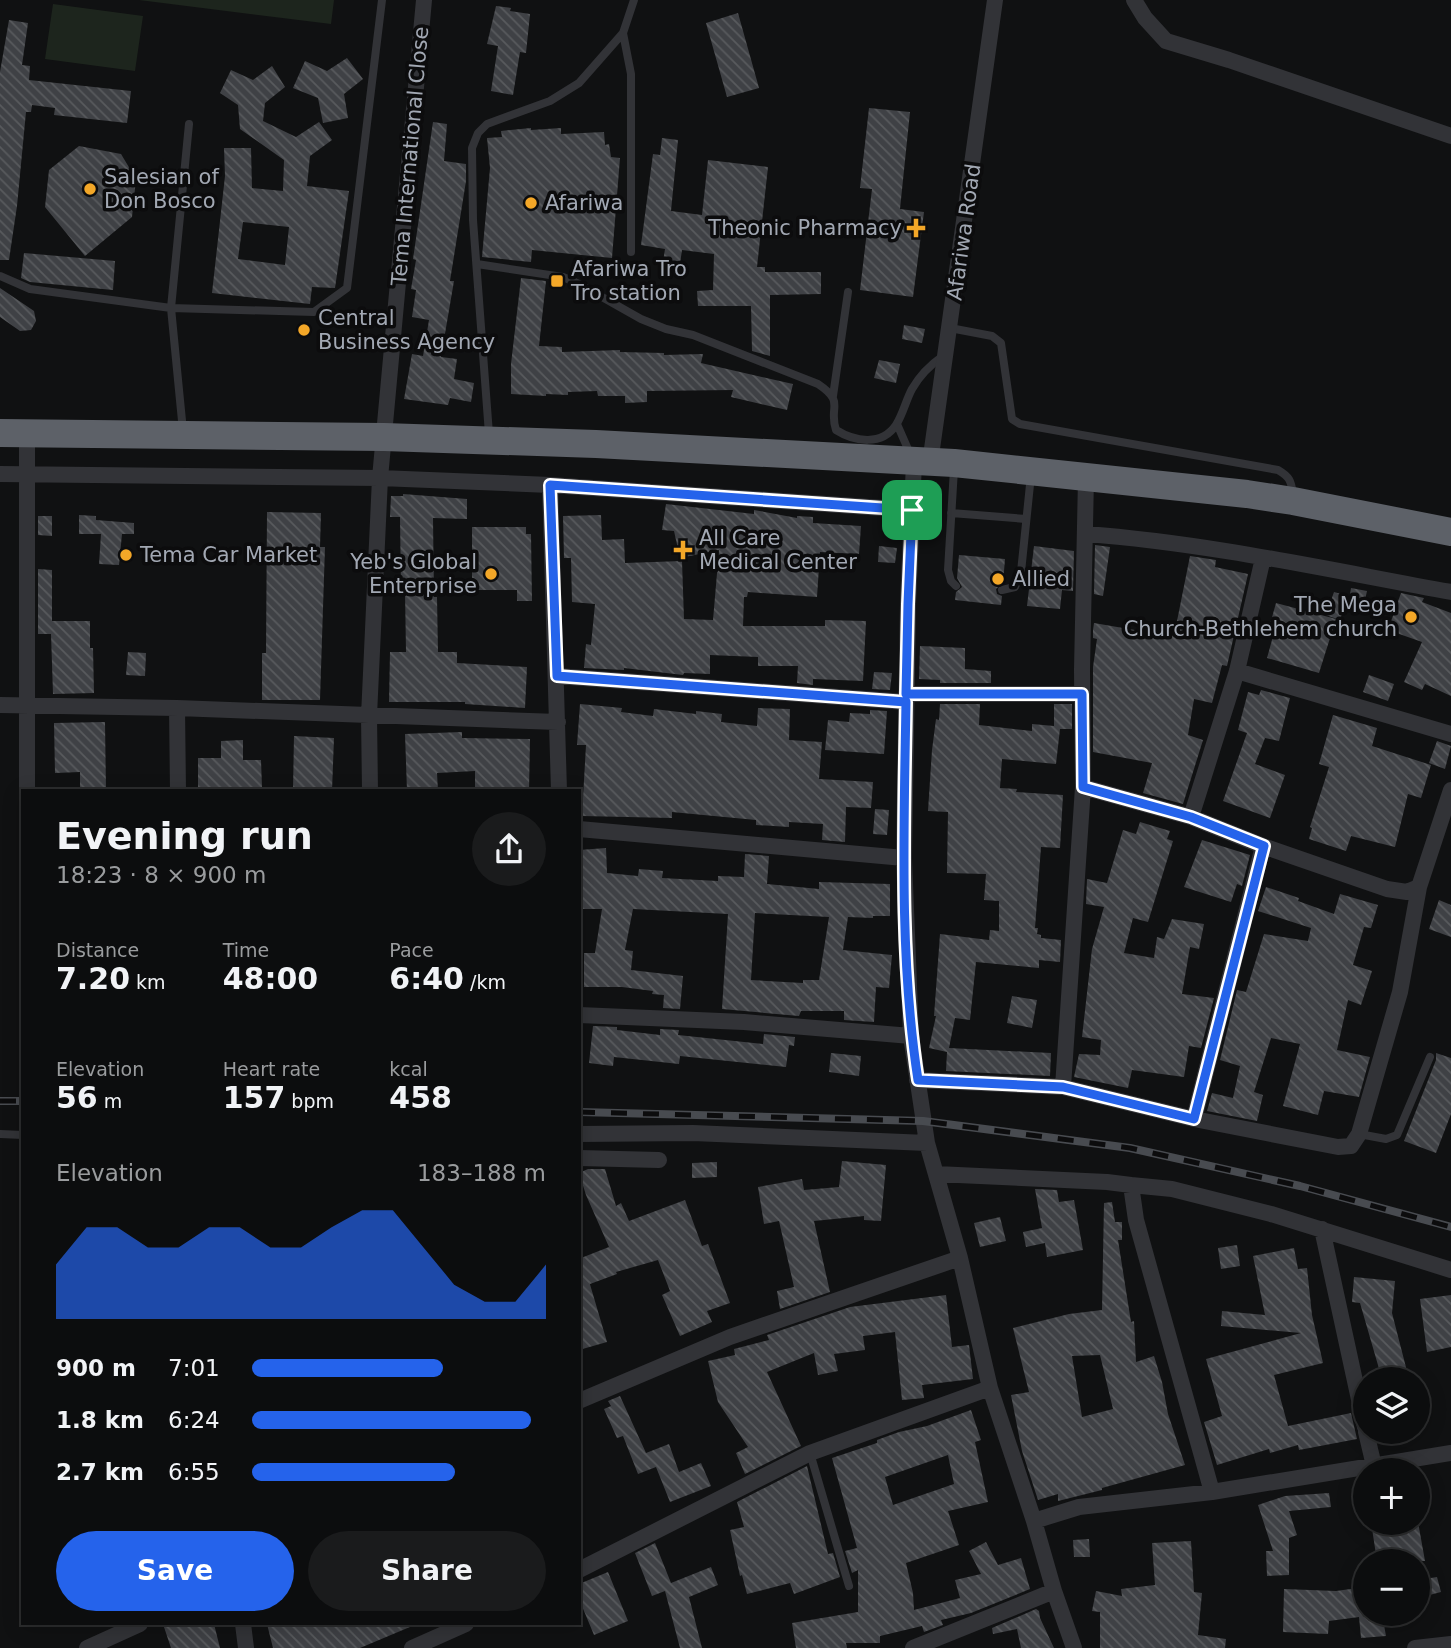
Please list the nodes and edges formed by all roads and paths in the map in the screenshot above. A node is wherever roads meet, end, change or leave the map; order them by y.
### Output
1 (382, 0) edge
2 (424, 0) edge
3 (634, 0) edge
4 (995, 0) edge
5 (1134, 0) edge
6 (623, 33) junction
7 (189, 124) dead end
8 (1451, 136) edge
9 (631, 252) dead end
10 (477, 264) junction
11 (0, 276) edge
12 (848, 292) dead end
13 (172, 308) junction
14 (950, 328) junction
15 (946, 354) junction
16 (833, 396) junction
17 (897, 424) junction
18 (13, 433) edge
19 (183, 435) junction
20 (384, 437) junction
21 (489, 439) junction
22 (933, 463) junction
23 (1031, 472) junction
24 (28, 473) junction
25 (0, 474) edge
26 (380, 478) junction
27 (1086, 478) junction
28 (550, 485) junction
29 (1293, 501) junction
30 (912, 510) junction
31 (951, 513) junction
32 (1026, 519) junction
33 (1451, 532) edge
34 (1085, 534) junction
35 (1263, 558) junction
36 (956, 586) dead end
37 (1002, 590) dead end
38 (1451, 592) edge
39 (1237, 671) junction
40 (557, 676) junction
41 (1082, 694) junction
42 (906, 698) junction
43 (0, 705) edge
44 (26, 705) junction
45 (177, 708) junction
46 (369, 716) junction
47 (558, 722) junction
48 (1451, 734) edge
49 (1083, 787) junction
50 (27, 789) edge
51 (178, 789) edge
52 (370, 789) edge
53 (559, 789) edge
54 (1451, 790) edge
55 (1191, 817) junction
56 (581, 828) edge
57 (1264, 846) junction
58 (904, 858) junction
59 (1419, 887) junction
60 (581, 1015) edge
61 (911, 1036) junction
62 (1430, 1057) dead end
63 (918, 1080) junction
64 (1063, 1087) junction
65 (1194, 1119) junction
66 (0, 1134) edge
67 (581, 1134) edge
68 (1359, 1134) junction
69 (21, 1135) edge
70 (927, 1143) junction
71 (581, 1158) edge
72 (659, 1160) dead end
73 (936, 1174) junction
74 (1131, 1185) junction
75 (1322, 1229) junction
76 (960, 1258) junction
77 (1451, 1270) edge
78 (1353, 1370) edge
79 (990, 1388) junction
80 (581, 1400) edge
81 (810, 1453) junction
82 (1450, 1455) edge
83 (1429, 1458) edge
84 (1353, 1469) edge
85 (1212, 1492) junction
86 (1034, 1521) junction
87 (581, 1569) edge
88 (849, 1586) dead end
89 (1054, 1591) junction
90 (138, 1625) edge
91 (243, 1625) edge
92 (464, 1625) edge
93 (1451, 1644) edge
94 (87, 1648) edge
95 (246, 1648) edge
96 (412, 1648) edge
97 (913, 1648) edge
98 (1074, 1648) edge
99 (1415, 1648) edge

1 - 13 lane
2 - 20 street, Tema International Close
3 - 6 lane
4 - 14 street, Afariwa Road
5 - 8 street
6 - 9 lane
6 - 10 lane
7 - 13 lane
10 - 16 lane
10 - 21 lane
11 - 13 lane
12 - 16 lane
13 - 19 lane
14 - 15 street, Afariwa Road
14 - 29 lane
15 - 17 lane
15 - 22 street, Afariwa Road
16 - 17 lane
17 - 22 lane
18 - 19 highway
18 - 24 street
19 - 20 highway
20 - 21 highway
20 - 26 street, Tema International Close
21 - 22 highway
22 - 23 highway
22 - 30 street, Afariwa Road
22 - 31 lane
23 - 27 highway
23 - 32 lane
24 - 25 street
24 - 26 street
24 - 44 street
26 - 28 street
26 - 46 street, Tema International Close
27 - 29 highway
27 - 34 street
28 - 30 street
28 - 40 street
29 - 33 highway
30 - 42 street, Afariwa Road
31 - 32 lane
31 - 36 lane
32 - 37 lane
34 - 35 street
34 - 41 street
35 - 38 street
35 - 39 street
39 - 48 street
39 - 55 street
40 - 42 street
40 - 47 street
41 - 42 street
41 - 49 street
42 - 58 street, Afariwa Road
43 - 44 street
44 - 45 street
44 - 50 street
45 - 46 street
45 - 51 street
46 - 47 street
46 - 52 street, Tema International Close
47 - 53 street
49 - 55 street
49 - 64 street
54 - 59 street
55 - 57 street
56 - 58 street
57 - 59 street
57 - 65 street
58 - 61 street, Afariwa Road
59 - 68 street
60 - 61 street
61 - 63 street, Afariwa Road
62 - 68 lane
63 - 64 street
63 - 70 street, Afariwa Road
64 - 65 street
65 - 68 street
66 - 69 lane
67 - 70 street
70 - 73 street, Afariwa Road
71 - 72 street
73 - 74 street
73 - 76 street, Afariwa Road
74 - 75 street
74 - 85 street
75 - 77 street
75 - 78 street
76 - 79 street, Afariwa Road
76 - 80 street
79 - 81 street
79 - 86 street, Afariwa Road
81 - 87 street
81 - 88 lane
82 - 83 street
84 - 85 street
85 - 86 street
86 - 89 street, Afariwa Road
89 - 97 street
89 - 98 street, Afariwa Road
90 - 94 street
91 - 95 street
92 - 96 street
93 - 99 street

